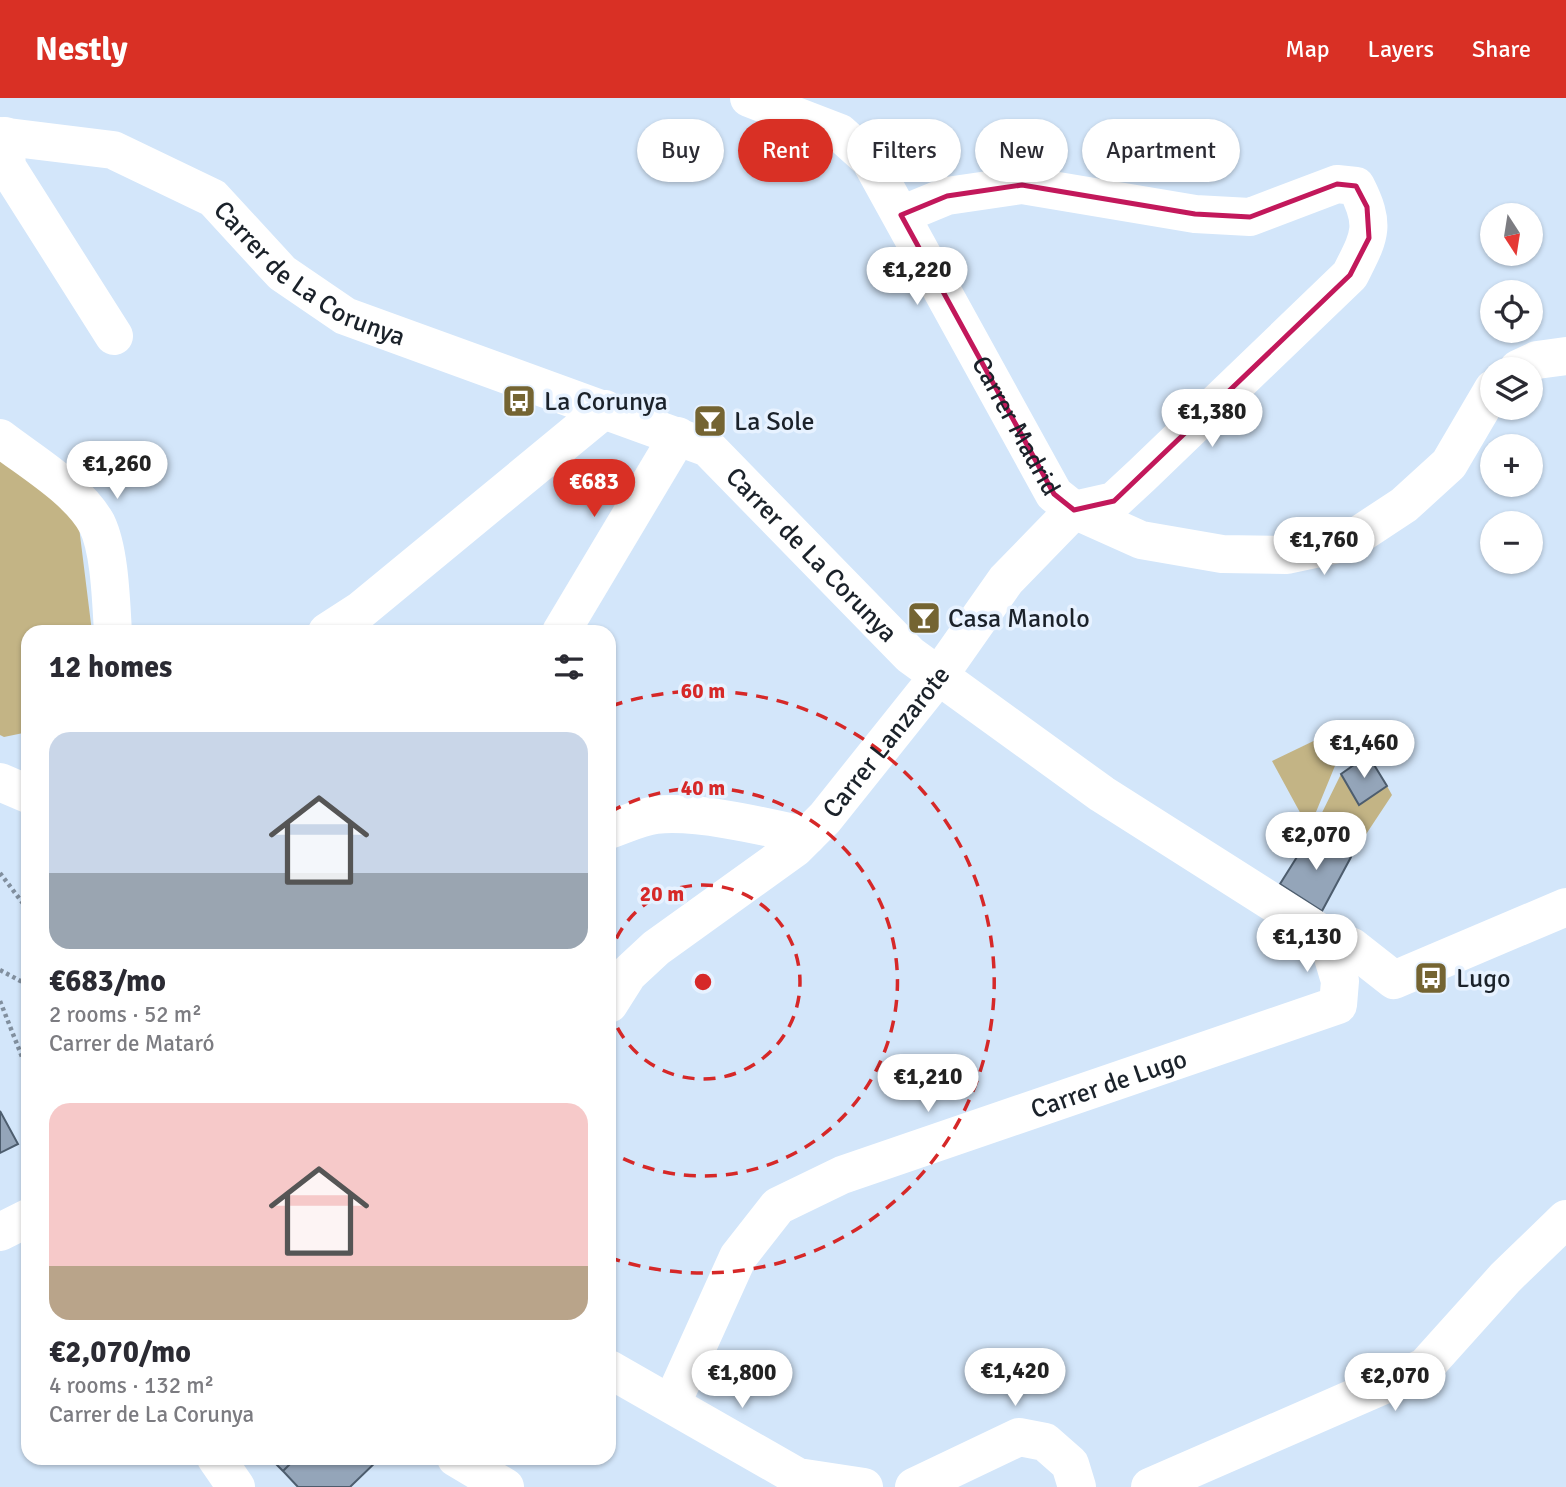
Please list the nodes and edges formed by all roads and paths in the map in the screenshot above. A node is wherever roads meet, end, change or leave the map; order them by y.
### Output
1 (748, 98) edge
2 (3, 136) edge
3 (901, 215) junction
4 (114, 336) dead end
5 (1566, 356) edge
6 (1543, 359) edge
7 (605, 410) junction
8 (1480, 411) edge
9 (678, 436) junction
10 (0, 438) edge
11 (1074, 510) junction
12 (112, 625) edge
13 (338, 625) edge
14 (565, 625) edge
15 (940, 674) junction
16 (21, 772) edge
17 (0, 780) edge
18 (21, 790) edge
19 (616, 828) edge
20 (807, 836) junction
21 (0, 873) edge
22 (21, 901) edge
23 (1566, 907) edge
24 (1326, 937) junction
25 (0, 970) edge
26 (21, 981) edge
27 (616, 993) edge
28 (0, 1000) edge
29 (21, 1054) edge
30 (1566, 1219) edge
31 (21, 1222) edge
32 (0, 1232) edge
33 (616, 1372) edge
34 (672, 1403) junction
35 (221, 1465) edge
36 (468, 1465) edge
37 (236, 1487) edge
38 (505, 1487) edge
39 (864, 1487) edge
40 (914, 1487) edge
41 (1077, 1487) edge
42 (1150, 1487) edge

1 - 3 street, Carrer Madrid
2 - 4 street
2 - 7 street, Carrer de La Corunya
3 - 11 street, Carrer Madrid
3 - 11 street
5 - 6 street
7 - 9 street, Carrer de La Corunya
7 - 13 street
8 - 11 street
9 - 14 street
9 - 15 street, Carrer de La Corunya
10 - 12 street
11 - 15 street, Carrer Lanzarote
15 - 20 street, Carrer Lanzarote
15 - 24 street, Carrer de La Corunya
16 - 17 street
17 - 18 street
19 - 20 street
20 - 27 street, Carrer Lanzarote
21 - 22 path
23 - 24 street, Carrer de La Corunya
24 - 34 street, Carrer de Lugo
25 - 26 path
28 - 29 path
30 - 42 street
31 - 32 street
33 - 34 street
34 - 39 street
35 - 37 street
36 - 38 street
40 - 41 street

